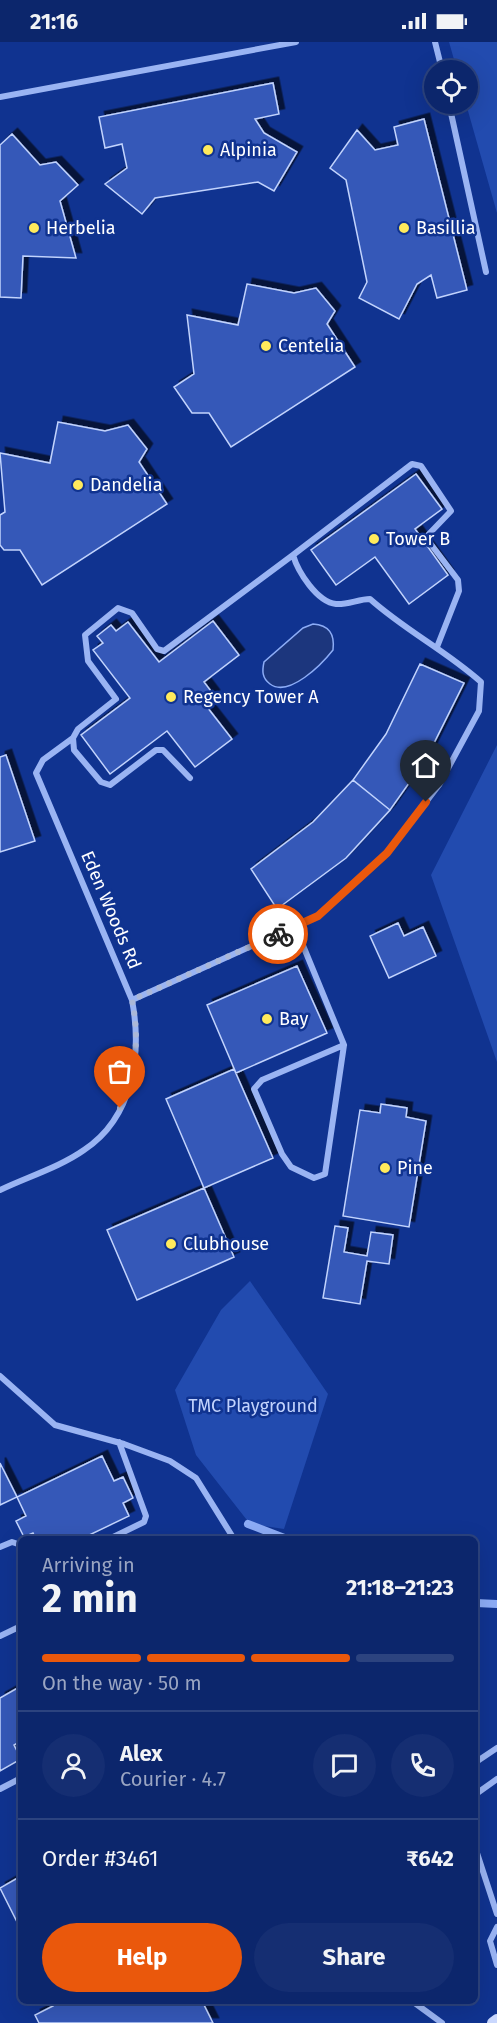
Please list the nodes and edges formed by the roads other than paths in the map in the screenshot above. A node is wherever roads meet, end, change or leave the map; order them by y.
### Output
1 (296, 42) edge
2 (435, 42) edge
3 (440, 60) edge
4 (0, 97) edge
5 (451, 114) edge
6 (486, 272) dead end
7 (293, 555) junction
8 (436, 647) junction
9 (73, 738) junction
10 (190, 778) dead end
11 (296, 926) junction
12 (132, 1000) junction
13 (344, 1045) junction
14 (0, 1190) edge
15 (0, 1376) edge
16 (119, 1442) junction
17 (115, 1536) edge
18 (232, 1536) edge
19 (18, 1544) edge
20 (0, 1547) edge
21 (18, 1627) edge
22 (0, 1636) edge
23 (497, 1748) edge
24 (478, 1761) edge
25 (497, 1779) edge
26 (18, 1780) edge
27 (0, 1789) edge
28 (478, 1793) edge
29 (478, 1856) edge
30 (497, 1914) edge
31 (497, 1927) edge
32 (497, 1965) edge
33 (416, 2004) edge
34 (497, 2020) edge
35 (442, 2023) edge
36 (493, 2023) edge

1 - 4 street
2 - 3 street
5 - 6 street
7 - 8 street
7 - 8 street
7 - 9 street
8 - 11 street
9 - 10 street
9 - 12 street, Eden Woods Rd
11 - 12 street
11 - 13 street
12 - 14 street, Eden Woods Rd
13 - 13 street
15 - 16 street
16 - 17 street
16 - 18 street
19 - 20 street
21 - 22 street
23 - 24 street
25 - 28 street
26 - 27 street
29 - 30 street
31 - 32 street
33 - 35 street
34 - 36 street

